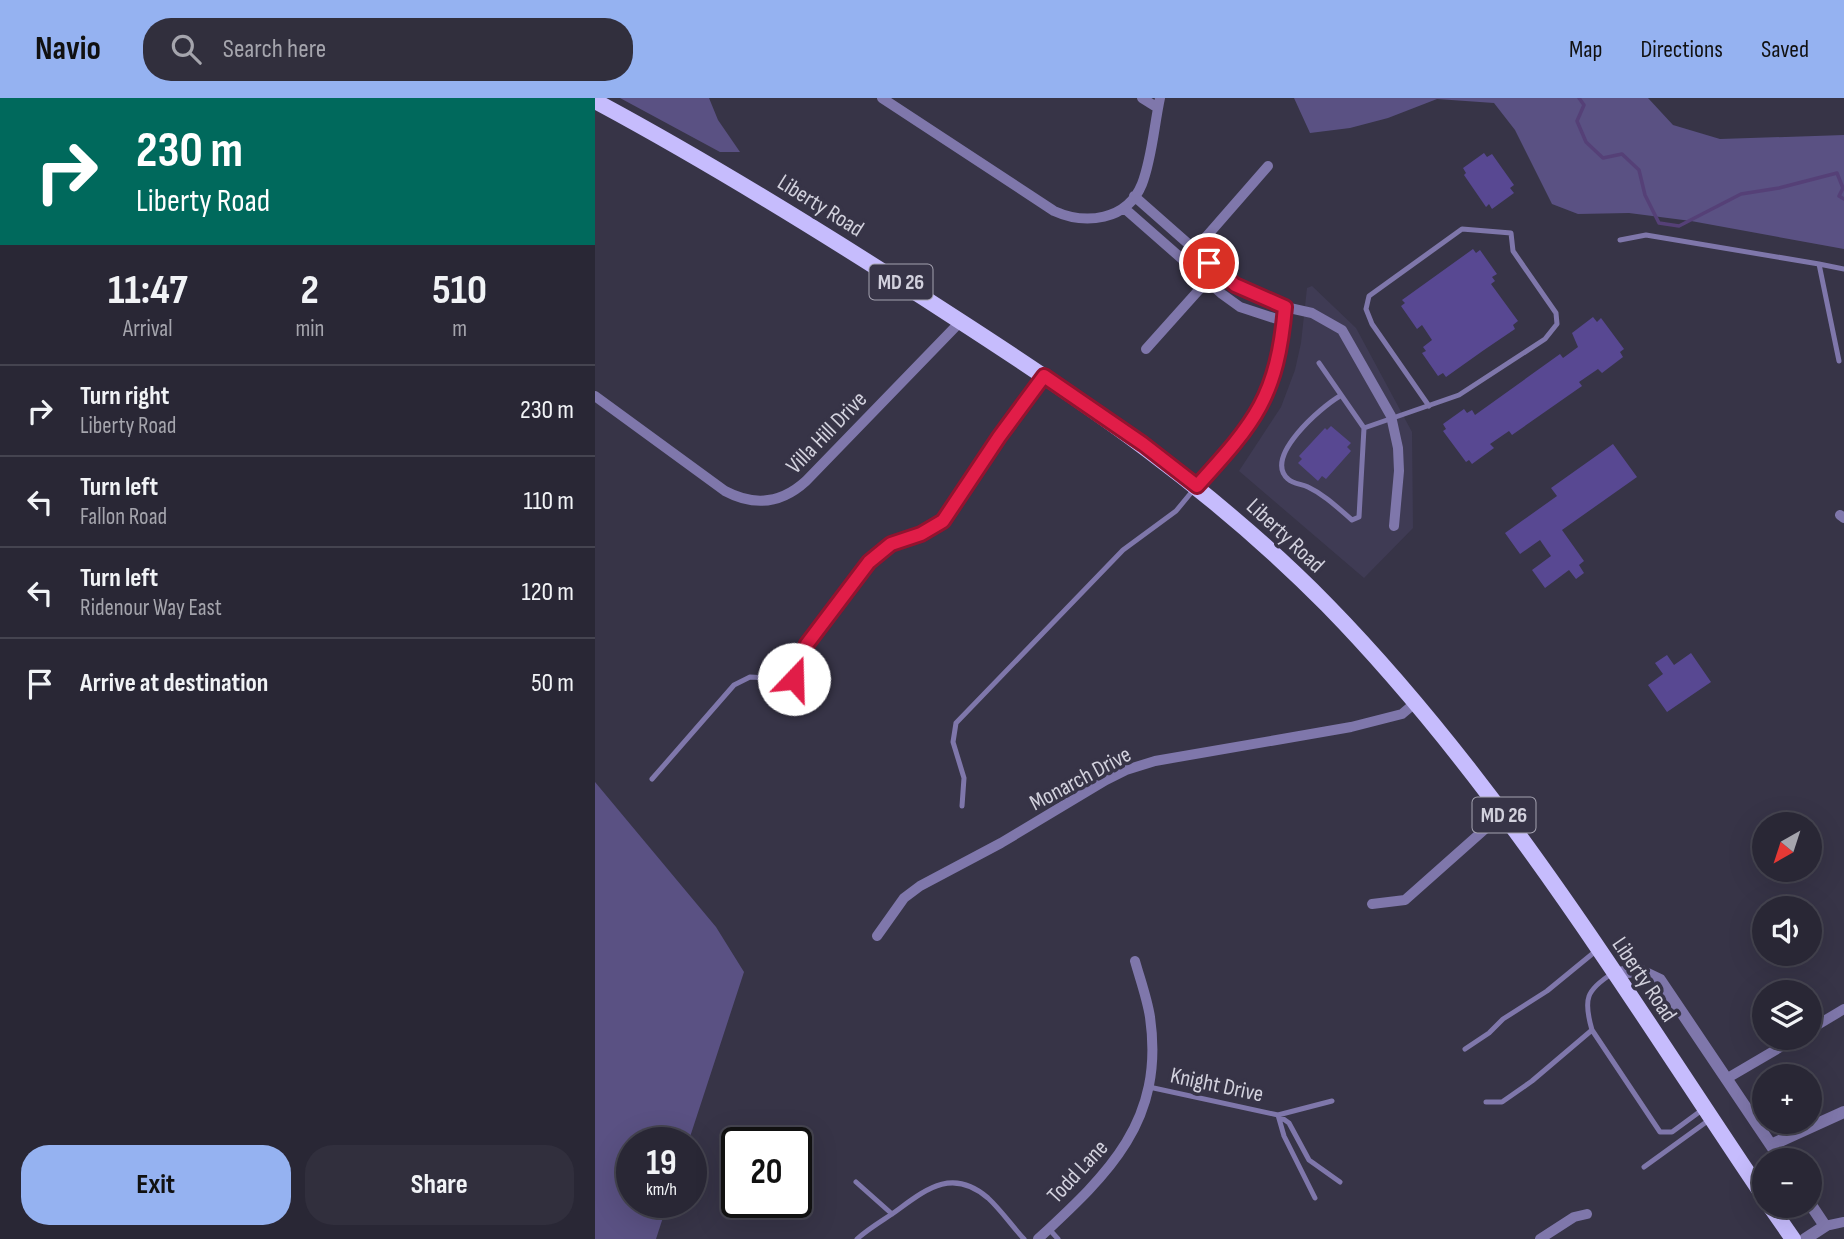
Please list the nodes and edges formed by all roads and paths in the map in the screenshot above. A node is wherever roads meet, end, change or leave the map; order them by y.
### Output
1 (882, 98) edge
2 (1143, 98) edge
3 (595, 101) edge
4 (1159, 103) edge
5 (1268, 166) dead end
6 (1134, 196) junction
7 (1124, 208) junction
8 (1620, 240) dead end
9 (1195, 250) junction
10 (1185, 261) junction
11 (1819, 264) junction
12 (1844, 269) edge
13 (1224, 276) junction
14 (1206, 282) junction
15 (1285, 307) junction
16 (961, 321) junction
17 (1283, 321) junction
18 (1146, 349) dead end
19 (1839, 361) dead end
20 (1319, 363) dead end
21 (1044, 376) junction
22 (595, 396) edge
23 (1340, 396) junction
24 (1429, 406) junction
25 (1391, 416) junction
26 (1364, 428) junction
27 (1197, 486) junction
28 (1394, 526) dead end
29 (1415, 703) junction
30 (652, 779) dead end
31 (962, 806) dead end
32 (1503, 813) junction
33 (1372, 904) dead end
34 (877, 936) dead end
35 (1597, 950) junction
36 (1135, 961) dead end
37 (1613, 973) junction
38 (1844, 1009) edge
39 (1822, 1022) edge
40 (1592, 1030) junction
41 (1465, 1049) dead end
42 (1776, 1050) edge
43 (1726, 1079) junction
44 (1149, 1087) junction
45 (1332, 1101) dead end
46 (1486, 1102) dead end
47 (1844, 1112) edge
48 (1708, 1113) junction
49 (1278, 1115) junction
50 (1771, 1145) junction
51 (1773, 1148) edge
52 (1644, 1167) dead end
53 (1752, 1178) edge
54 (856, 1182) dead end
55 (1340, 1182) dead end
56 (1315, 1198) dead end
57 (892, 1214) junction
58 (1587, 1214) dead end
59 (1778, 1218) edge
60 (1820, 1218) edge
61 (1844, 1222) edge
62 (1825, 1226) junction
63 (1049, 1229) junction
64 (857, 1239) edge
65 (1024, 1239) edge
66 (1038, 1239) edge
67 (1058, 1239) edge
68 (1540, 1239) edge
69 (1793, 1239) edge
70 (1805, 1239) edge

1 - 7 street
2 - 4 street
3 - 16 main road, Liberty Road / MD 26
4 - 6 street
5 - 9 street
6 - 7 street
6 - 9 street
7 - 10 street
8 - 11 lane
9 - 10 street
9 - 13 street
10 - 14 street
11 - 12 lane
11 - 19 lane
13 - 14 street
13 - 15 street
14 - 17 street
14 - 18 street
15 - 17 street
15 - 25 street
16 - 21 main road, Liberty Road / MD 26
16 - 22 street, Villa Hill Drive
17 - 27 street
20 - 23 lane
21 - 27 main road, Liberty Road / MD 26
21 - 30 lane
23 - 26 lane
23 - 26 lane
24 - 24 lane
24 - 25 lane
25 - 26 lane
25 - 28 street
27 - 29 main road, Liberty Road / MD 26
27 - 31 lane
29 - 32 main road, Liberty Road / MD 26
29 - 34 street, Monarch Drive
32 - 33 street
32 - 35 main road, Liberty Road / MD 26
35 - 37 main road, Liberty Road / MD 26
35 - 41 lane
36 - 44 street, Todd Lane
37 - 40 lane
37 - 43 street
37 - 48 main road, Liberty Road / MD 26
38 - 39 street
40 - 46 lane
40 - 48 lane
42 - 43 street
43 - 50 street
44 - 49 lane, Knight Drive
44 - 63 street, Todd Lane
45 - 49 lane
47 - 50 street
48 - 52 lane
48 - 53 main road, Liberty Road / MD 26
49 - 55 lane
49 - 56 lane
50 - 51 street
54 - 57 lane
57 - 64 lane
57 - 65 lane
58 - 68 street
59 - 69 main road
60 - 62 street
61 - 62 street
62 - 70 street
63 - 66 street, Todd Lane
63 - 67 lane

